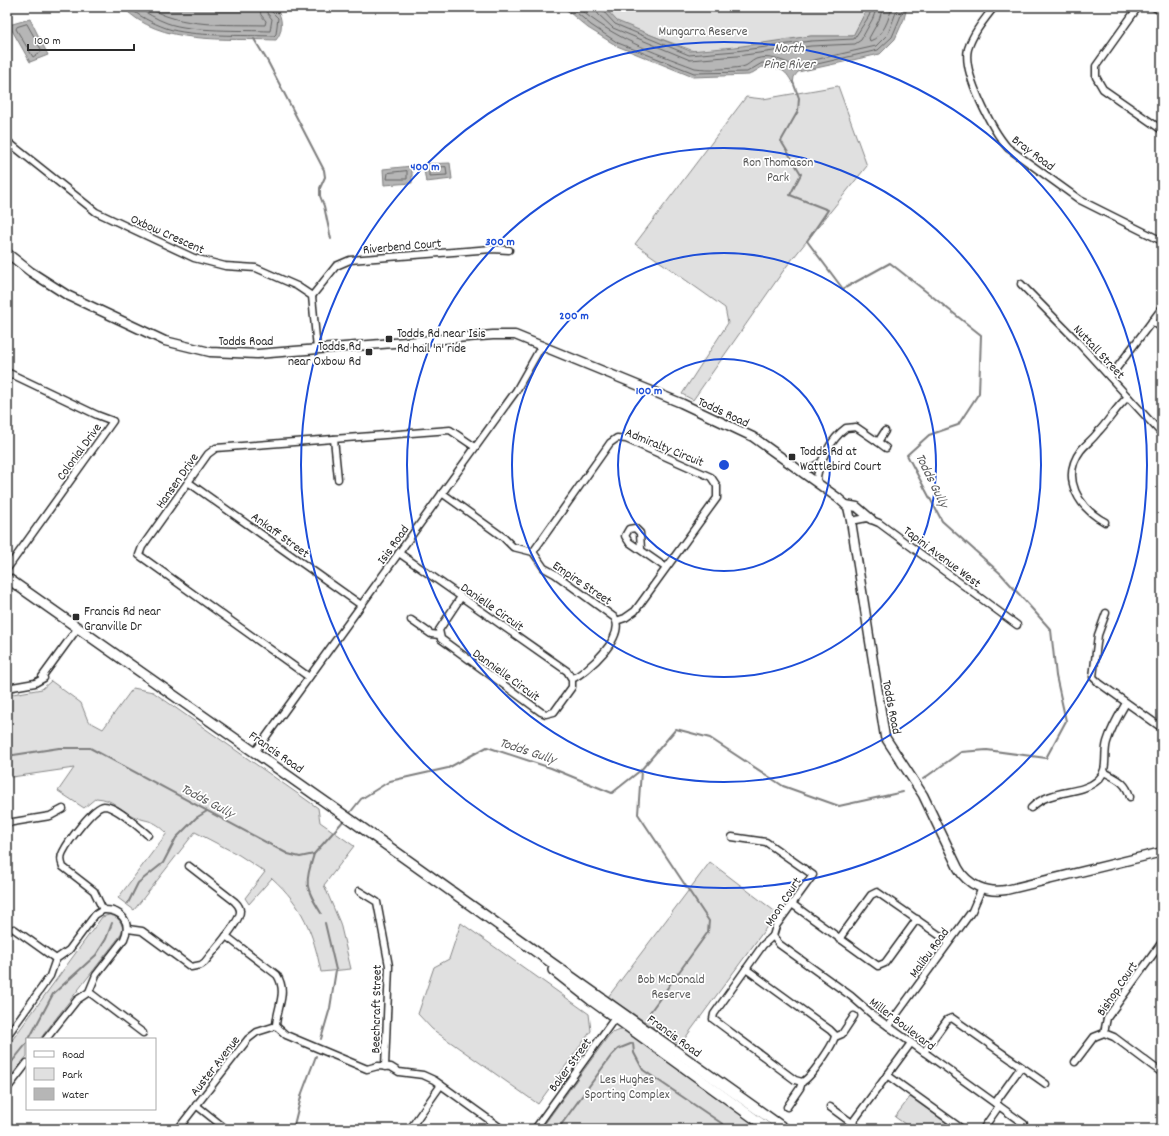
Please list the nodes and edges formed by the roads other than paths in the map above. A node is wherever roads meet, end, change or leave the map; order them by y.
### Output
1 (994, 7) edge
2 (1138, 7) edge
3 (1154, 7) edge
4 (1162, 12) edge
5 (1162, 130) edge
6 (7, 141) edge
7 (1162, 241) edge
8 (509, 250) dead end
9 (7, 253) edge
10 (1021, 284) dead end
11 (312, 296) junction
12 (1162, 308) edge
13 (1152, 322) junction
14 (1162, 328) edge
15 (542, 345) junction
16 (318, 349) junction
17 (7, 372) edge
18 (1110, 377) junction
19 (1128, 397) junction
20 (885, 431) dead end
21 (1162, 434) edge
22 (334, 439) junction
23 (878, 442) junction
24 (475, 447) junction
25 (886, 448) dead end
26 (820, 463) junction
27 (802, 472) junction
28 (338, 479) dead end
29 (188, 482) junction
30 (817, 482) junction
31 (442, 493) junction
32 (846, 505) junction
33 (871, 519) junction
34 (852, 522) junction
35 (1105, 522) dead end
36 (641, 549) dead end
37 (398, 552) junction
38 (532, 552) junction
39 (665, 567) junction
40 (7, 568) edge
41 (7, 578) edge
42 (461, 597) junction
43 (361, 605) junction
44 (1106, 613) dead end
45 (411, 620) dead end
46 (616, 621) junction
47 (1017, 625) dead end
48 (77, 629) junction
49 (439, 635) junction
50 (308, 677) junction
51 (572, 678) junction
52 (7, 688) edge
53 (1126, 703) junction
54 (1162, 728) edge
55 (255, 752) junction
56 (1104, 772) junction
57 (1130, 797) dead end
58 (1031, 808) dead end
59 (63, 809) dead end
60 (7, 823) edge
61 (148, 834) dead end
62 (732, 837) dead end
63 (1162, 852) edge
64 (189, 866) dead end
65 (982, 888) junction
66 (359, 891) dead end
67 (792, 904) junction
68 (103, 910) junction
69 (917, 919) junction
70 (14, 929) dead end
71 (128, 929) junction
72 (226, 936) junction
73 (773, 936) junction
74 (839, 939) junction
75 (949, 942) junction
76 (1162, 942) edge
77 (56, 959) junction
78 (746, 969) junction
79 (89, 992) junction
80 (618, 1014) junction
81 (854, 1016) dead end
82 (7, 1023) edge
83 (276, 1026) junction
84 (888, 1026) junction
85 (13, 1027) junction
86 (1104, 1033) junction
87 (143, 1034) dead end
88 (7, 1036) edge
89 (835, 1037) junction
90 (47, 1038) edge
91 (911, 1043) junction
92 (924, 1052) junction
93 (1075, 1062) dead end
94 (26, 1064) edge
95 (385, 1067) junction
96 (1021, 1067) junction
97 (1162, 1072) edge
98 (887, 1075) junction
99 (802, 1082) junction
100 (1046, 1084) dead end
101 (441, 1085) junction
102 (7, 1089) edge
103 (196, 1105) junction
104 (997, 1105) junction
105 (830, 1107) dead end
106 (787, 1108) dead end
107 (852, 1124) junction
108 (1024, 1124) dead end
109 (178, 1129) edge
110 (226, 1129) edge
111 (410, 1129) edge
112 (502, 1129) edge
113 (535, 1129) edge
114 (769, 1129) edge
115 (785, 1129) edge
116 (860, 1129) edge
117 (962, 1129) edge
118 (983, 1129) edge

1 - 7 street, Bray Road
2 - 5 street
3 - 4 street
6 - 11 street, Oxbow Crescent
8 - 11 street, Riverbend Court
9 - 16 street, Todds Road
10 - 18 street, Nuttall Street
11 - 16 street
12 - 13 street
13 - 14 street
13 - 18 street
15 - 16 street, Todds Road
15 - 24 street, Isis Road
15 - 27 street, Todds Road
17 - 40 street, Colonial Drive
18 - 19 street, Nuttall Street
19 - 21 street, Nuttall Street
19 - 35 street
20 - 23 street
22 - 24 street, Hansen Drive
22 - 28 street
22 - 29 street, Hansen Drive
23 - 25 street
23 - 26 street
24 - 31 street, Isis Road
26 - 27 street
26 - 30 street
27 - 30 street, Todds Road
29 - 43 street, Ankaff Street
29 - 50 street, Hansen Drive
30 - 32 street, Todds Road
31 - 37 street, Isis Road
31 - 38 street
32 - 33 street
32 - 34 street, Todds Road
33 - 34 street
33 - 47 street, Tapini Avenue West
34 - 65 street, Todds Road
36 - 39 street
37 - 42 street, Danielle Circuit
37 - 43 street, Isis Road
38 - 39 street, Admiralty Circuit
38 - 46 street, Empire Street
39 - 46 street, Admiralty Circuit
41 - 48 main road, Francis Road
42 - 49 street
42 - 51 street, Danielle Circuit
43 - 50 street, Isis Road
44 - 53 street
45 - 49 street, Dannielle Circuit
46 - 51 street
48 - 52 street
48 - 55 main road, Francis Road
49 - 51 street, Dannielle Circuit
50 - 55 street, Isis Road
53 - 54 street
53 - 56 street
55 - 80 main road, Francis Road
56 - 57 street
56 - 58 street
59 - 60 street
61 - 68 street
62 - 67 street, Moon Court
63 - 65 street, Todds Road
64 - 72 street
65 - 75 street, Malibu Road
66 - 95 street, Beechcraft Street
67 - 73 street, Moon Court
67 - 74 street
68 - 71 street
68 - 77 street
69 - 74 street
69 - 74 street
69 - 75 street
70 - 77 street
71 - 72 street
71 - 79 street
72 - 83 street
73 - 78 street, Moon Court
73 - 84 street, Miller Boulevard
75 - 84 street, Malibu Road
76 - 86 street, Bishop Court
77 - 85 street
78 - 89 street
78 - 99 street, Moon Court
79 - 87 street
79 - 90 street
80 - 113 street, Baker Street
80 - 114 main road, Francis Road
80 - 115 main road, Francis Road
81 - 89 street
82 - 85 street
83 - 95 street
83 - 103 street, Auster Avenue
84 - 91 street, Miller Boulevard
85 - 88 street
86 - 93 street, Bishop Court
86 - 97 street
89 - 99 street
91 - 92 street, Miller Boulevard
91 - 98 street
92 - 96 street
92 - 104 street, Miller Boulevard
94 - 102 street
95 - 101 street
96 - 100 street
96 - 104 street
98 - 107 street
98 - 117 street
99 - 106 street
101 - 111 street
101 - 112 street
103 - 109 street, Auster Avenue
103 - 110 street
104 - 108 street, Miller Boulevard
104 - 118 street
105 - 107 street
107 - 116 street

